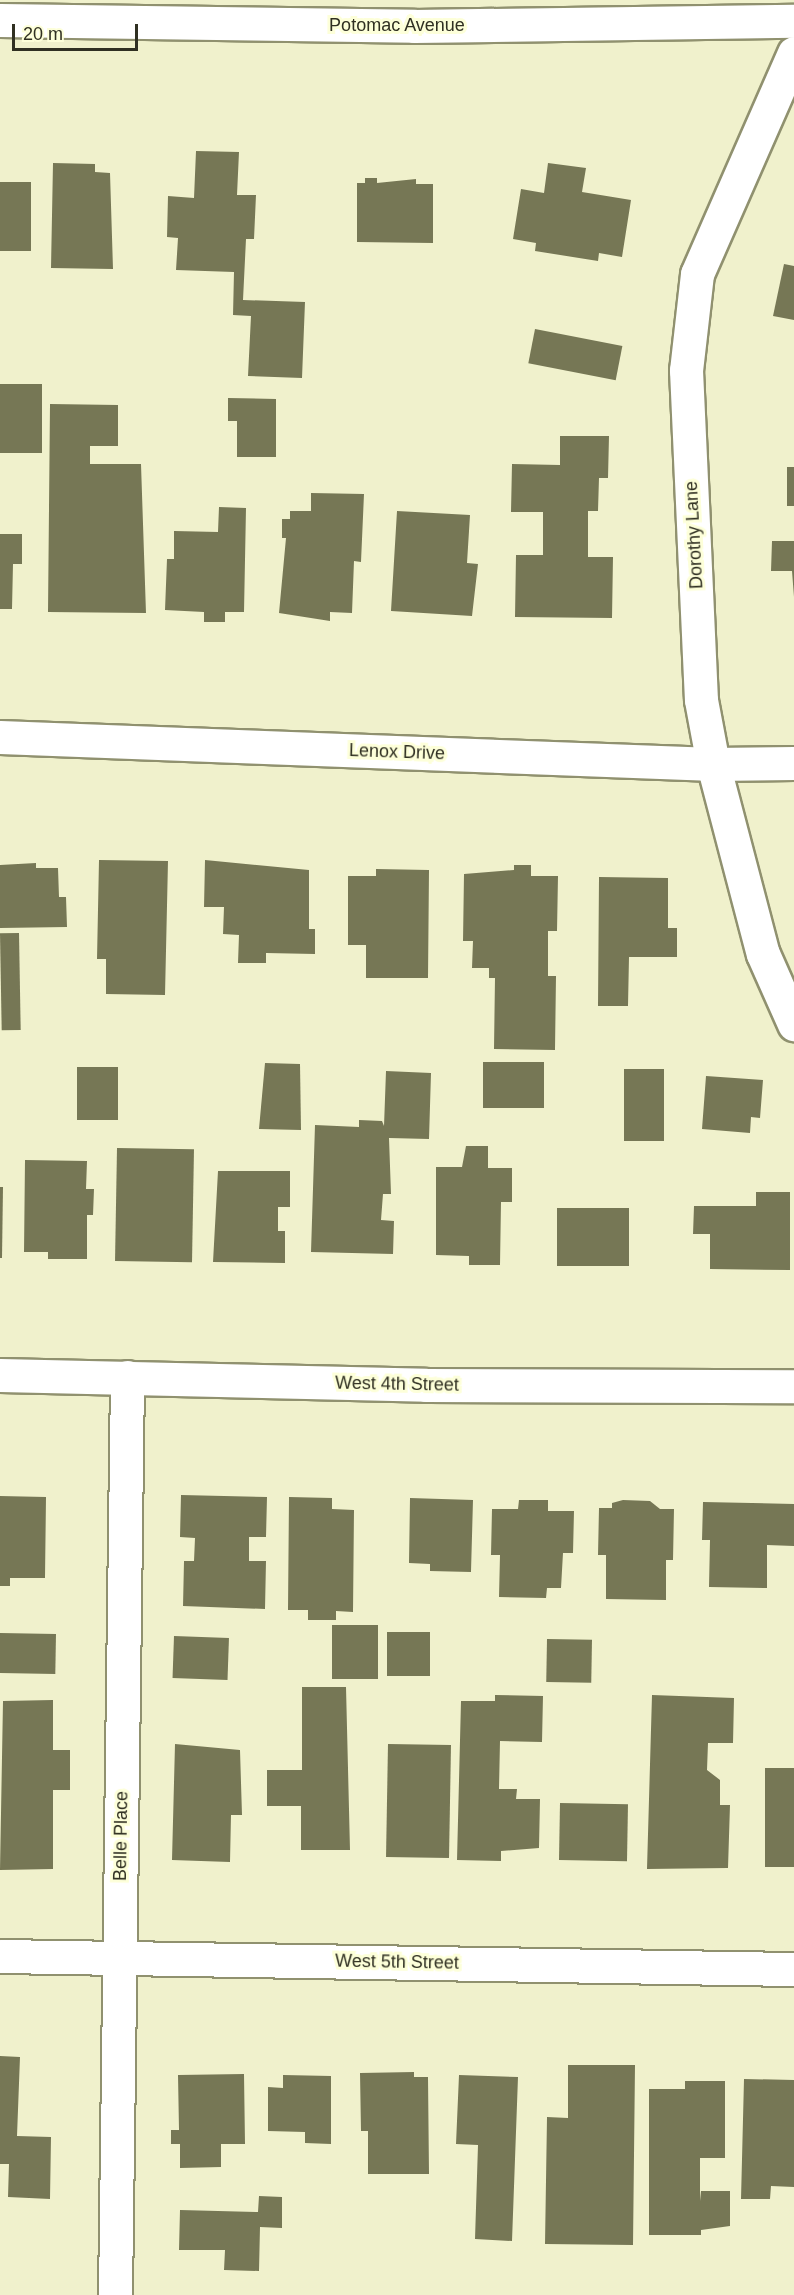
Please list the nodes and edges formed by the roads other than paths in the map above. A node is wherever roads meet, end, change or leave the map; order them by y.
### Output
1 (550, 0) edge
2 (0, 20) edge
3 (794, 21) edge
4 (502, 24) junction
5 (794, 53) edge
6 (0, 737) edge
7 (794, 763) edge
8 (712, 764) junction
9 (794, 1024) edge
10 (0, 1375) edge
11 (127, 1377) junction
12 (794, 1386) edge
13 (0, 1956) edge
14 (119, 1958) junction
15 (794, 1969) edge
16 (115, 2295) edge

1 - 4 street
2 - 4 street, Potomac Avenue
3 - 4 street, Potomac Avenue
5 - 8 street, Dorothy Lane
6 - 8 street, Lenox Drive
7 - 8 street, Lenox Drive
8 - 9 street, Dorothy Lane
10 - 11 street, West 4th Street
11 - 12 street, West 4th Street
11 - 14 street, Belle Place
13 - 14 street, West 5th Street
14 - 15 street, West 5th Street
14 - 16 street, Belle Place

